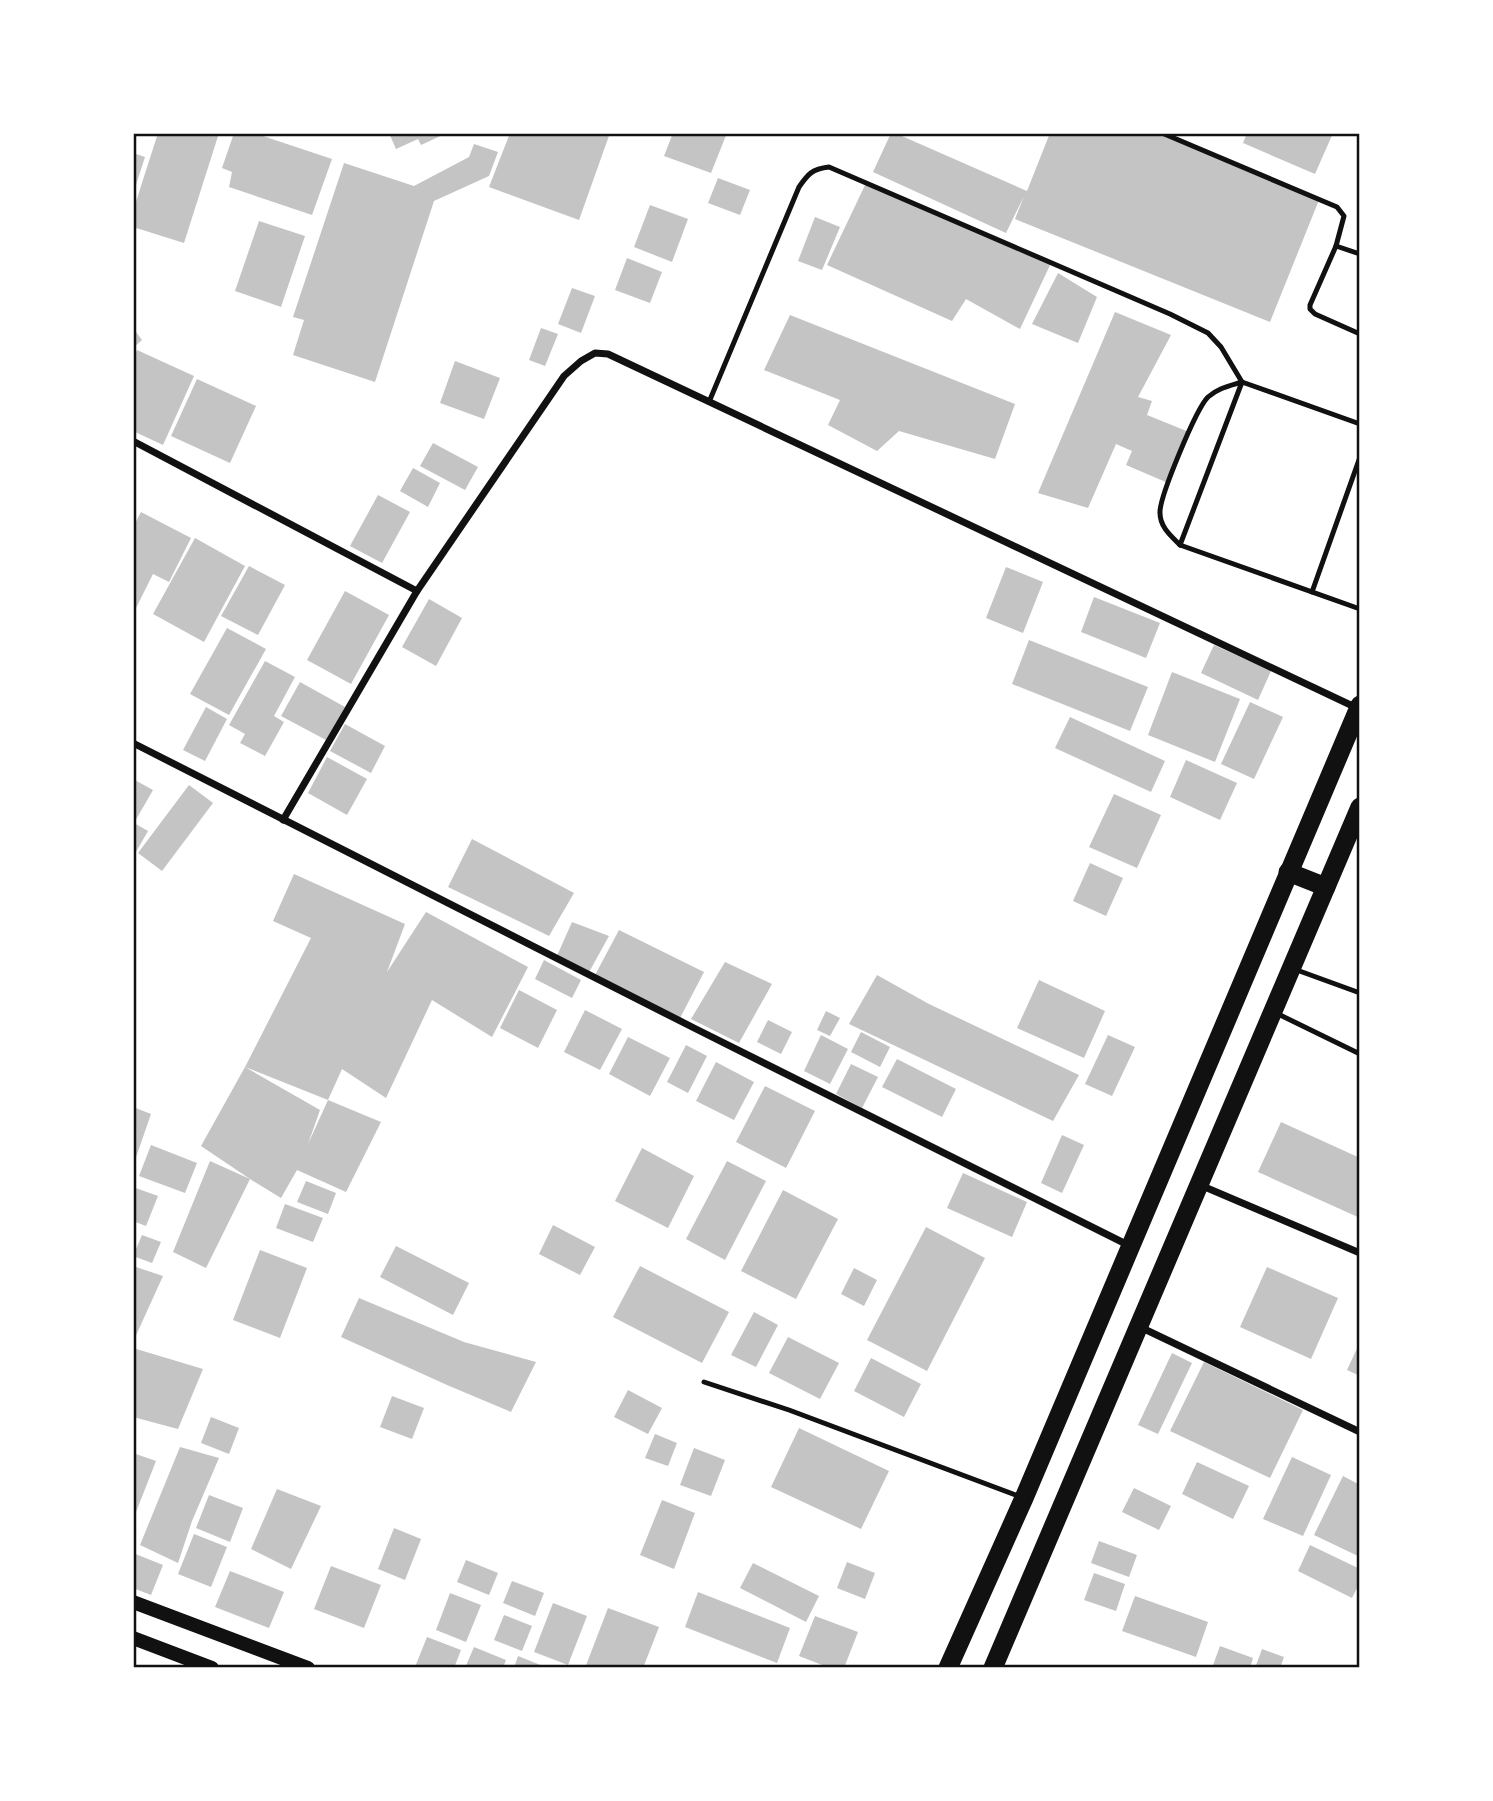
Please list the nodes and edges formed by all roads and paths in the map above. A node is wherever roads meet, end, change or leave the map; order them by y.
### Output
1 (1162, 133) edge
2 (1336, 246) junction
3 (1360, 254) edge
4 (1360, 334) edge
5 (1242, 382) junction
6 (709, 402) junction
7 (1360, 424) edge
8 (133, 441) edge
9 (1360, 457) edge
10 (1180, 545) junction
11 (417, 591) junction
12 (1312, 592) junction
13 (1360, 609) edge
14 (1359, 706) edge
15 (133, 743) edge
16 (1360, 807) edge
17 (283, 820) junction
18 (1288, 872) junction
19 (1326, 887) junction
20 (1291, 968) junction
21 (1360, 993) edge
22 (1272, 1012) junction
23 (1360, 1054) edge
24 (1199, 1184) junction
25 (1131, 1246) junction
26 (1360, 1253) edge
27 (1139, 1326) junction
28 (704, 1382) dead end
29 (1360, 1432) edge
30 (1024, 1498) junction
31 (133, 1602) edge
32 (133, 1639) edge
33 (212, 1668) edge
34 (308, 1668) edge
35 (948, 1668) edge
36 (993, 1668) edge

1 - 2 lane
2 - 3 lane
2 - 4 lane
5 - 6 lane
5 - 7 lane
5 - 10 lane
5 - 10 lane
6 - 11 street
6 - 14 street
8 - 11 street
9 - 12 lane
10 - 12 lane
11 - 17 street
12 - 13 lane
14 - 18 highway
15 - 17 street
16 - 19 highway
17 - 25 street
18 - 19 highway
18 - 25 highway
19 - 20 highway
20 - 21 lane
20 - 22 highway
22 - 23 lane
22 - 24 highway
24 - 26 street
24 - 27 highway
25 - 30 highway
27 - 29 street
27 - 36 highway
28 - 30 lane
30 - 35 highway
31 - 34 main road
32 - 33 main road

